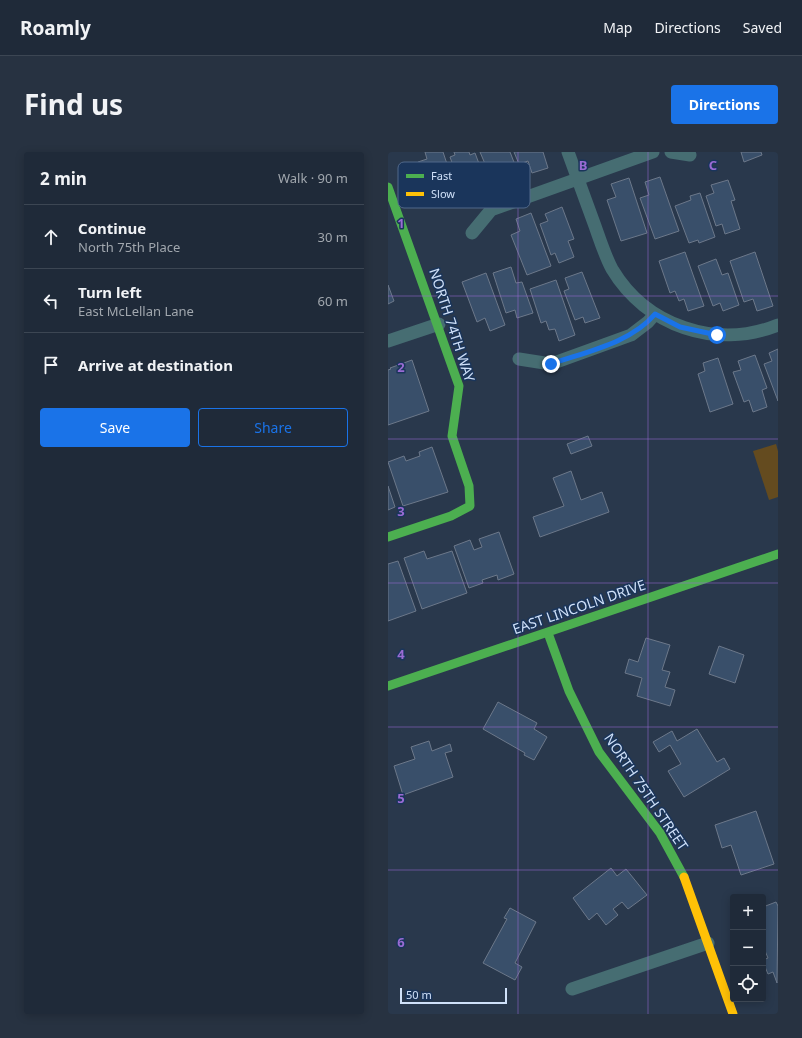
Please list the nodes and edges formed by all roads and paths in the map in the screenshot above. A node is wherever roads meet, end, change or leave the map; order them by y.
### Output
1 (568, 152) edge
2 (653, 152) edge
3 (671, 152) edge
4 (690, 155) dead end
5 (578, 178) junction
6 (388, 187) edge
7 (530, 196) edge
8 (496, 208) edge
9 (472, 233) dead end
10 (655, 314) junction
11 (439, 324) junction
12 (778, 325) edge
13 (388, 341) edge
14 (519, 359) dead end
15 (388, 537) edge
16 (778, 554) edge
17 (548, 633) junction
18 (388, 686) edge
19 (708, 943) junction
20 (572, 989) dead end
21 (732, 1014) edge

1 - 5 street
2 - 5 street
3 - 4 street
5 - 7 street
5 - 10 street
6 - 11 street, NORTH 74TH WAY
8 - 9 street
10 - 12 street
10 - 14 street
11 - 13 street
11 - 15 street, NORTH 74TH WAY
16 - 17 street, EAST LINCOLN DRIVE
17 - 18 street, EAST LINCOLN DRIVE
17 - 19 street, NORTH 75TH STREET
19 - 20 street
19 - 21 street, NORTH 75TH STREET

